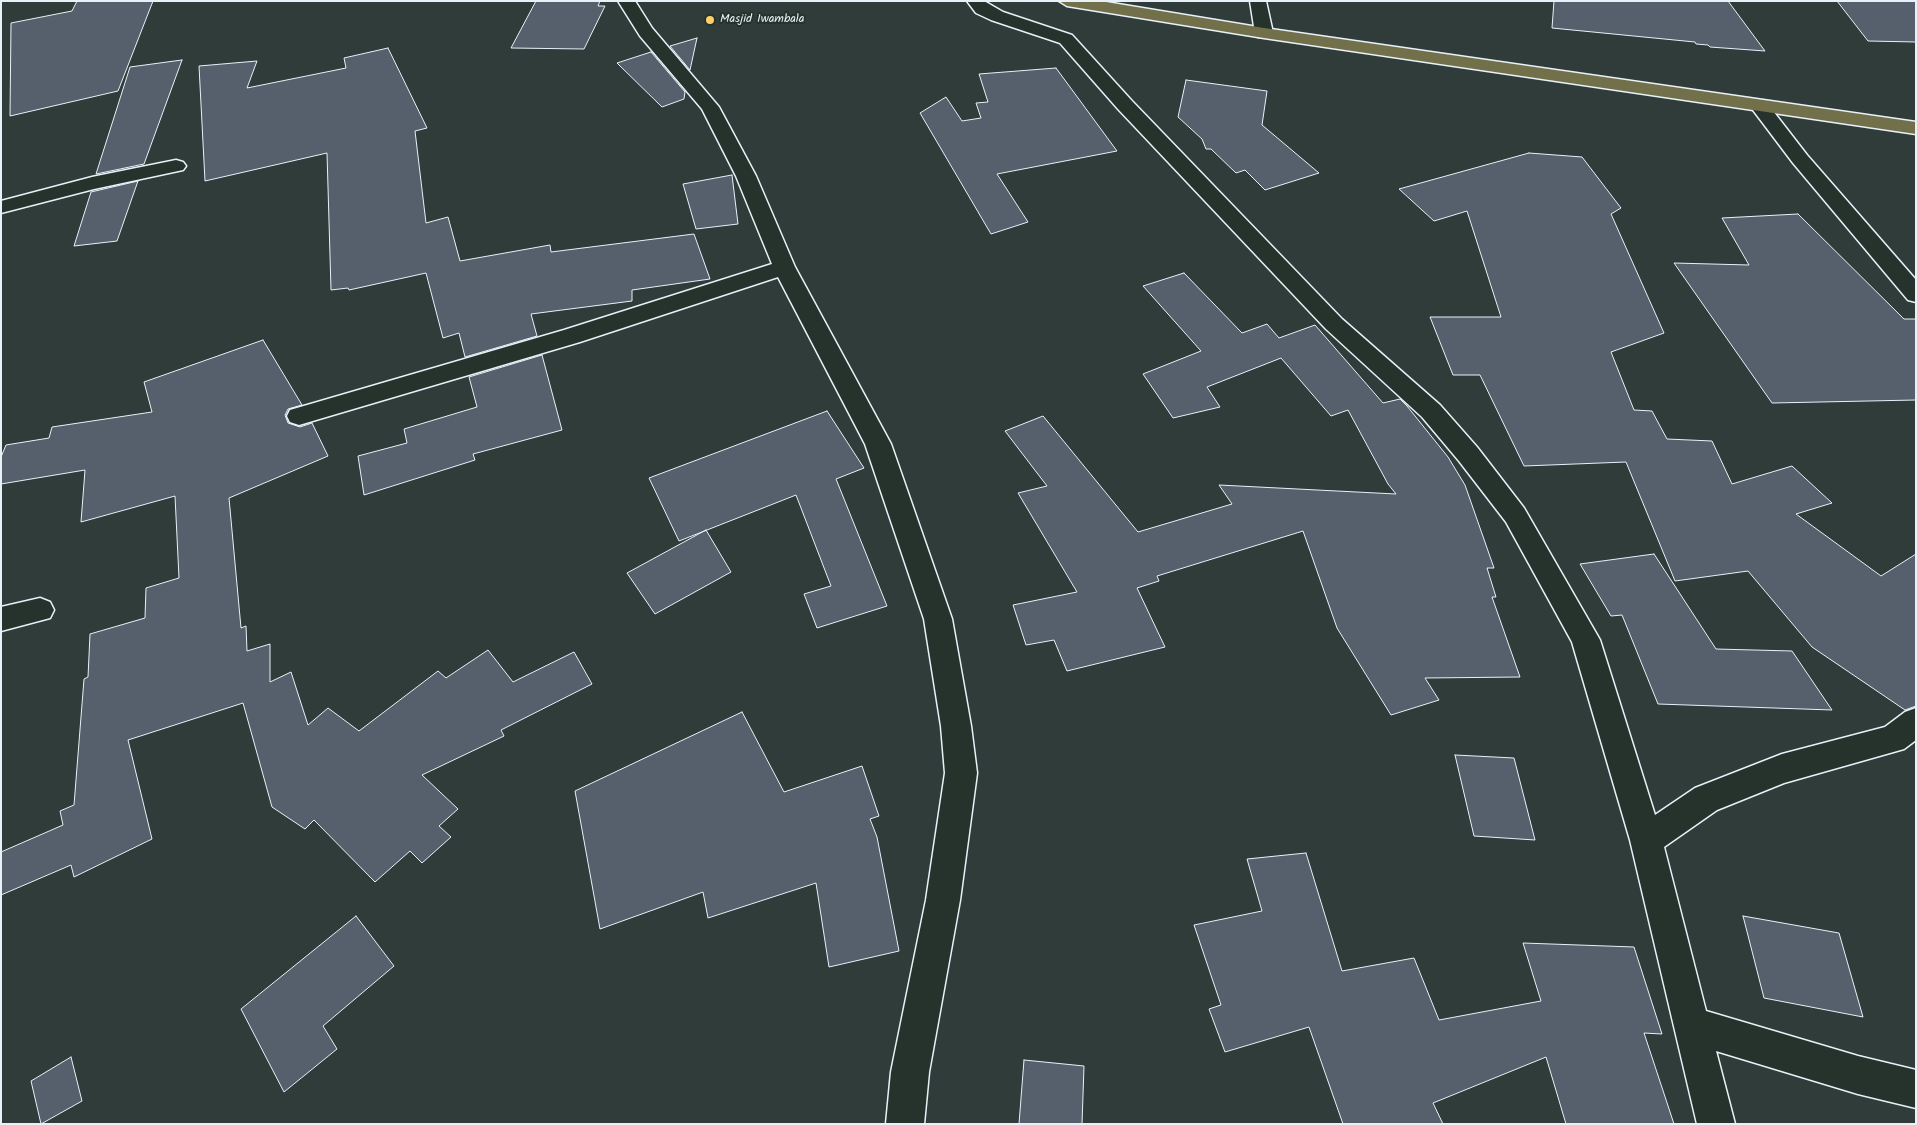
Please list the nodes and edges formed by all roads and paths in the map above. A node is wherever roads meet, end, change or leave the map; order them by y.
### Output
1 (626, 1) edge
2 (975, 1) edge
3 (1067, 1) edge
4 (1258, 1) edge
5 (1264, 33) junction
6 (1759, 106) junction
7 (1916, 128) edge
8 (176, 166) dead end
9 (1, 207) edge
10 (784, 267) junction
11 (1916, 295) edge
12 (299, 416) dead end
13 (40, 610) dead end
14 (1, 619) edge
15 (1916, 722) edge
16 (1646, 840) junction
17 (1692, 1025) junction
18 (1916, 1089) edge
19 (905, 1124) edge
20 (1716, 1124) edge

1 - 10 street
2 - 16 street
3 - 5 highway
4 - 5 street
5 - 6 highway
6 - 7 highway
6 - 11 street
8 - 9 street
10 - 12 street
10 - 19 street
13 - 14 street
15 - 16 street
16 - 17 street
17 - 18 street
17 - 20 street

